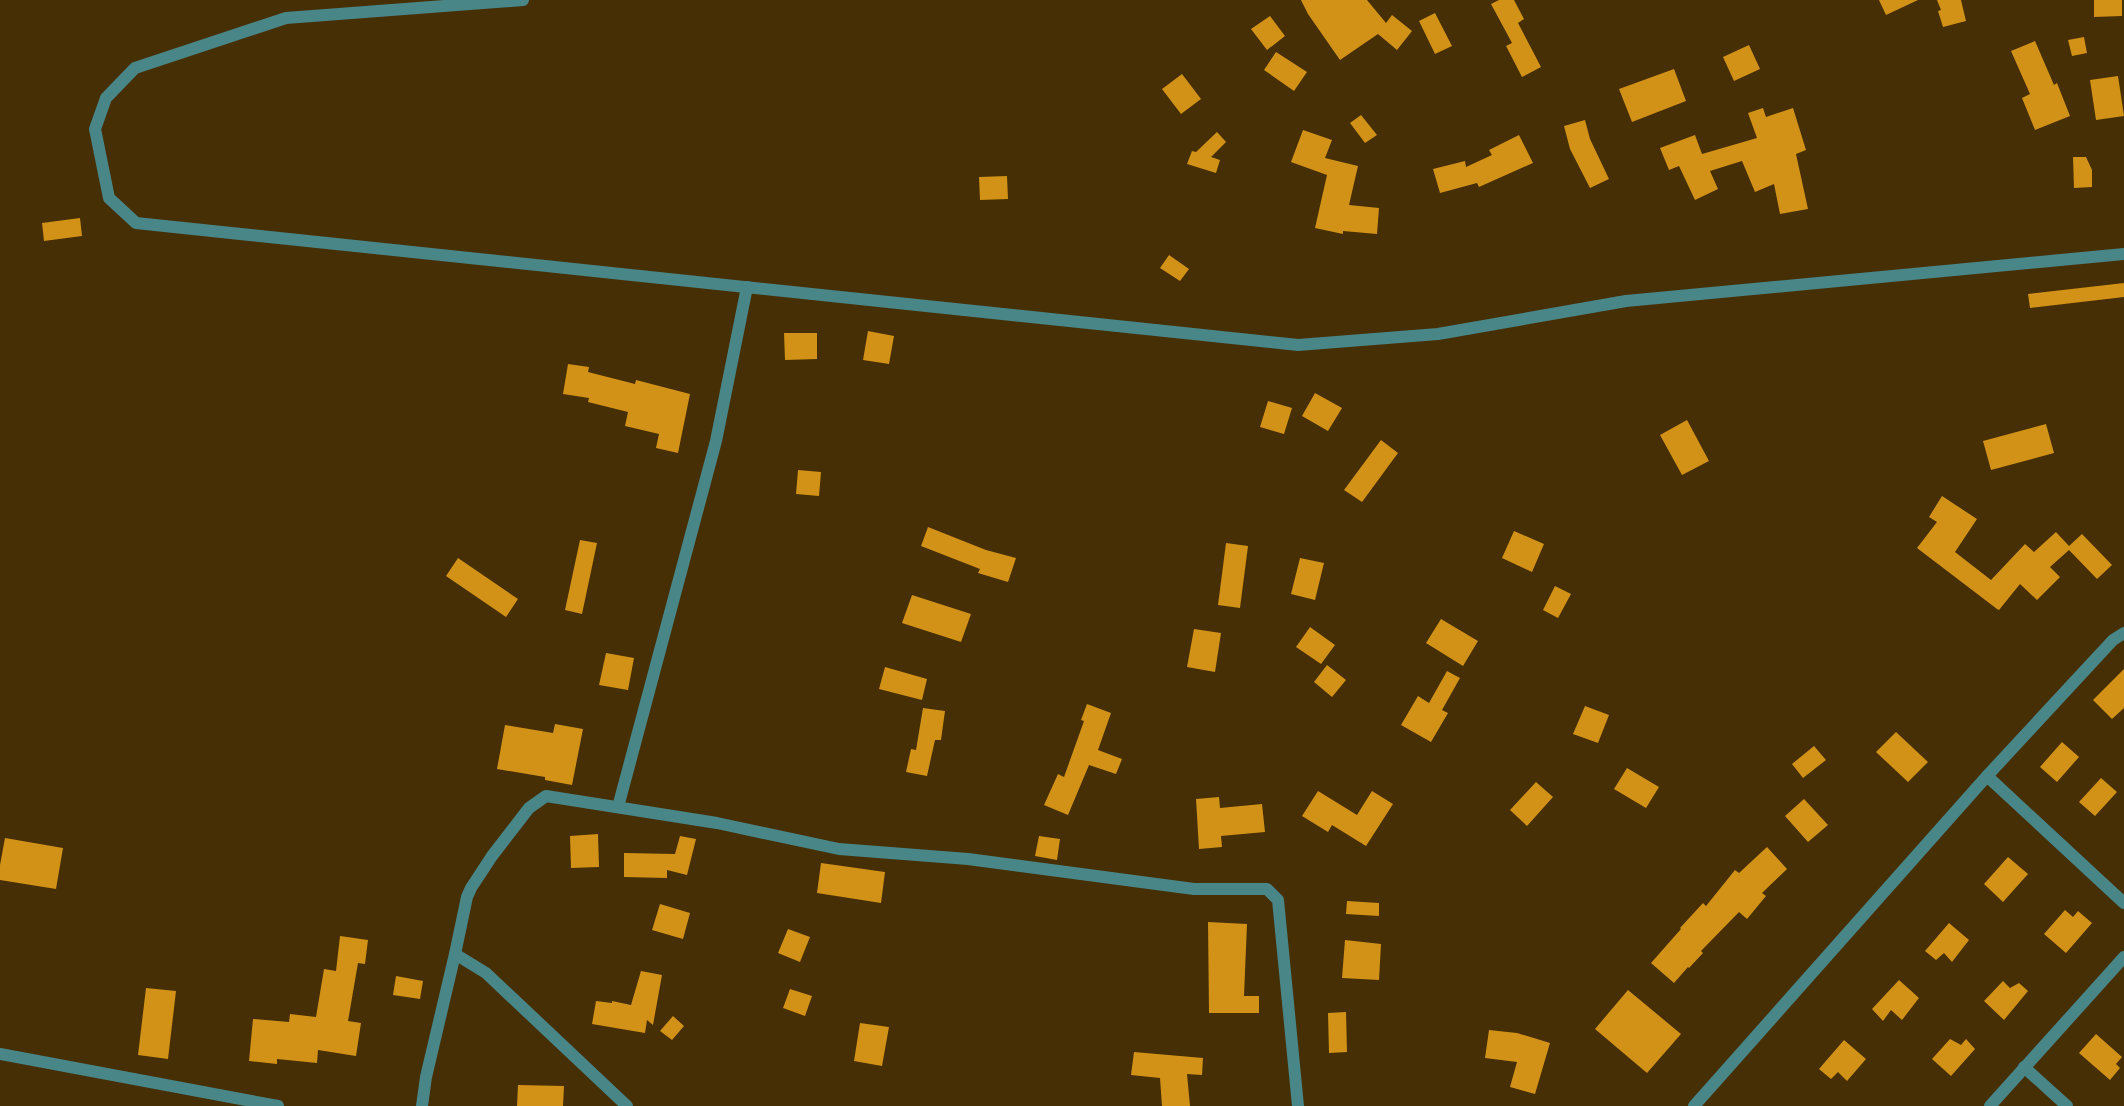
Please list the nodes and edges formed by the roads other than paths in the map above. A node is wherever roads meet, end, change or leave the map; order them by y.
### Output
1 (523, 0) edge
2 (2124, 254) edge
3 (747, 287) junction
4 (2124, 633) edge
5 (1987, 776) junction
6 (618, 807) junction
7 (2124, 903) edge
8 (454, 954) junction
9 (2124, 957) edge
10 (0, 1054) edge
11 (2024, 1067) junction
12 (278, 1106) edge
13 (422, 1106) edge
14 (627, 1106) edge
15 (1298, 1106) edge
16 (1694, 1106) edge
17 (1990, 1106) edge
18 (2067, 1106) edge

1 - 3 street
2 - 3 street
3 - 6 street
4 - 5 street
5 - 7 street
5 - 16 street
6 - 8 street
6 - 15 street
8 - 13 street
8 - 14 street
9 - 11 street
10 - 12 street
11 - 17 street
11 - 18 street

